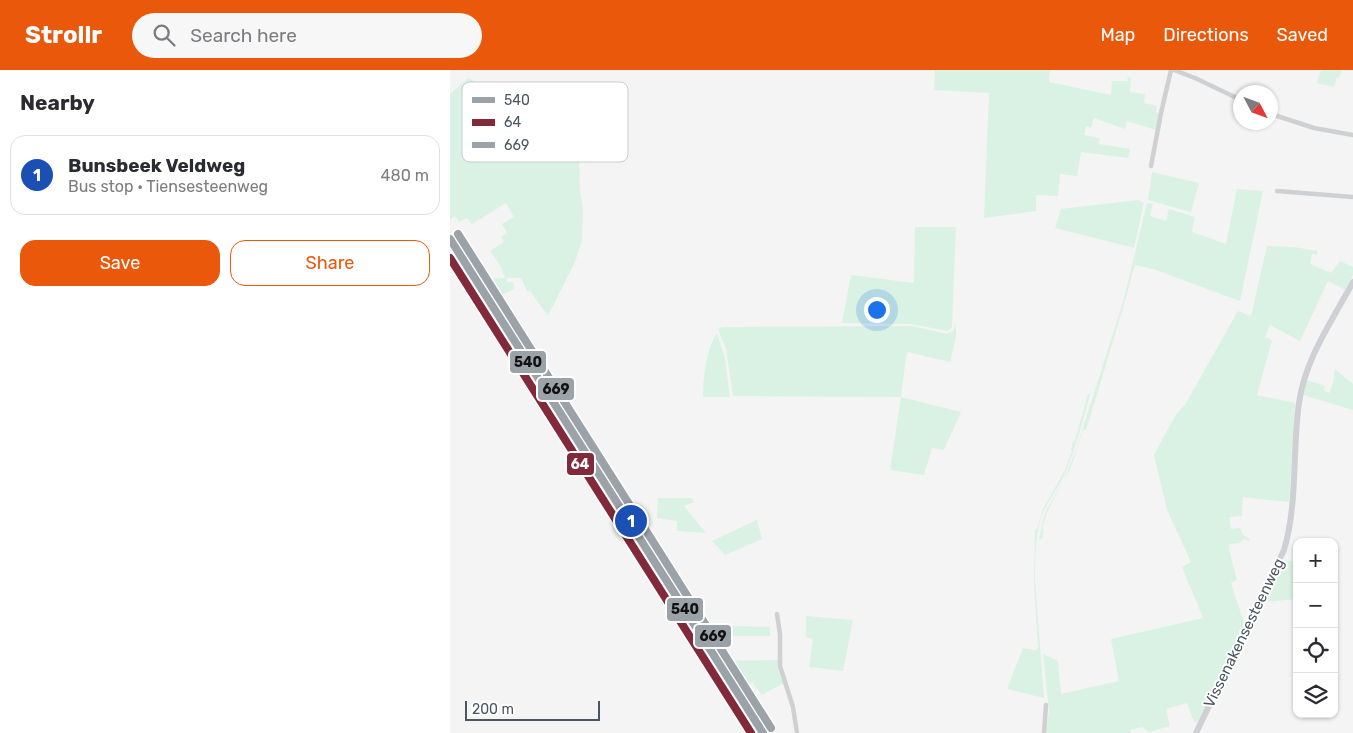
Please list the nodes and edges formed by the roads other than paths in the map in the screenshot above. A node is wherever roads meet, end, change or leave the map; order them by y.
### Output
1 (1173, 70) edge
2 (1233, 97) edge
3 (1278, 117) edge
4 (1353, 135) edge
5 (1151, 166) dead end
6 (1276, 191) dead end
7 (1353, 197) edge
8 (450, 239) edge
9 (1353, 282) edge
10 (777, 614) dead end
11 (1046, 705) dead end
12 (763, 733) edge
13 (797, 733) edge
14 (1044, 733) edge
15 (1196, 733) edge

1 - 2 street
1 - 5 street
3 - 4 street
6 - 7 street
8 - 12 main road
9 - 15 street, Vissenakensesteenweg
10 - 13 street
11 - 14 street

